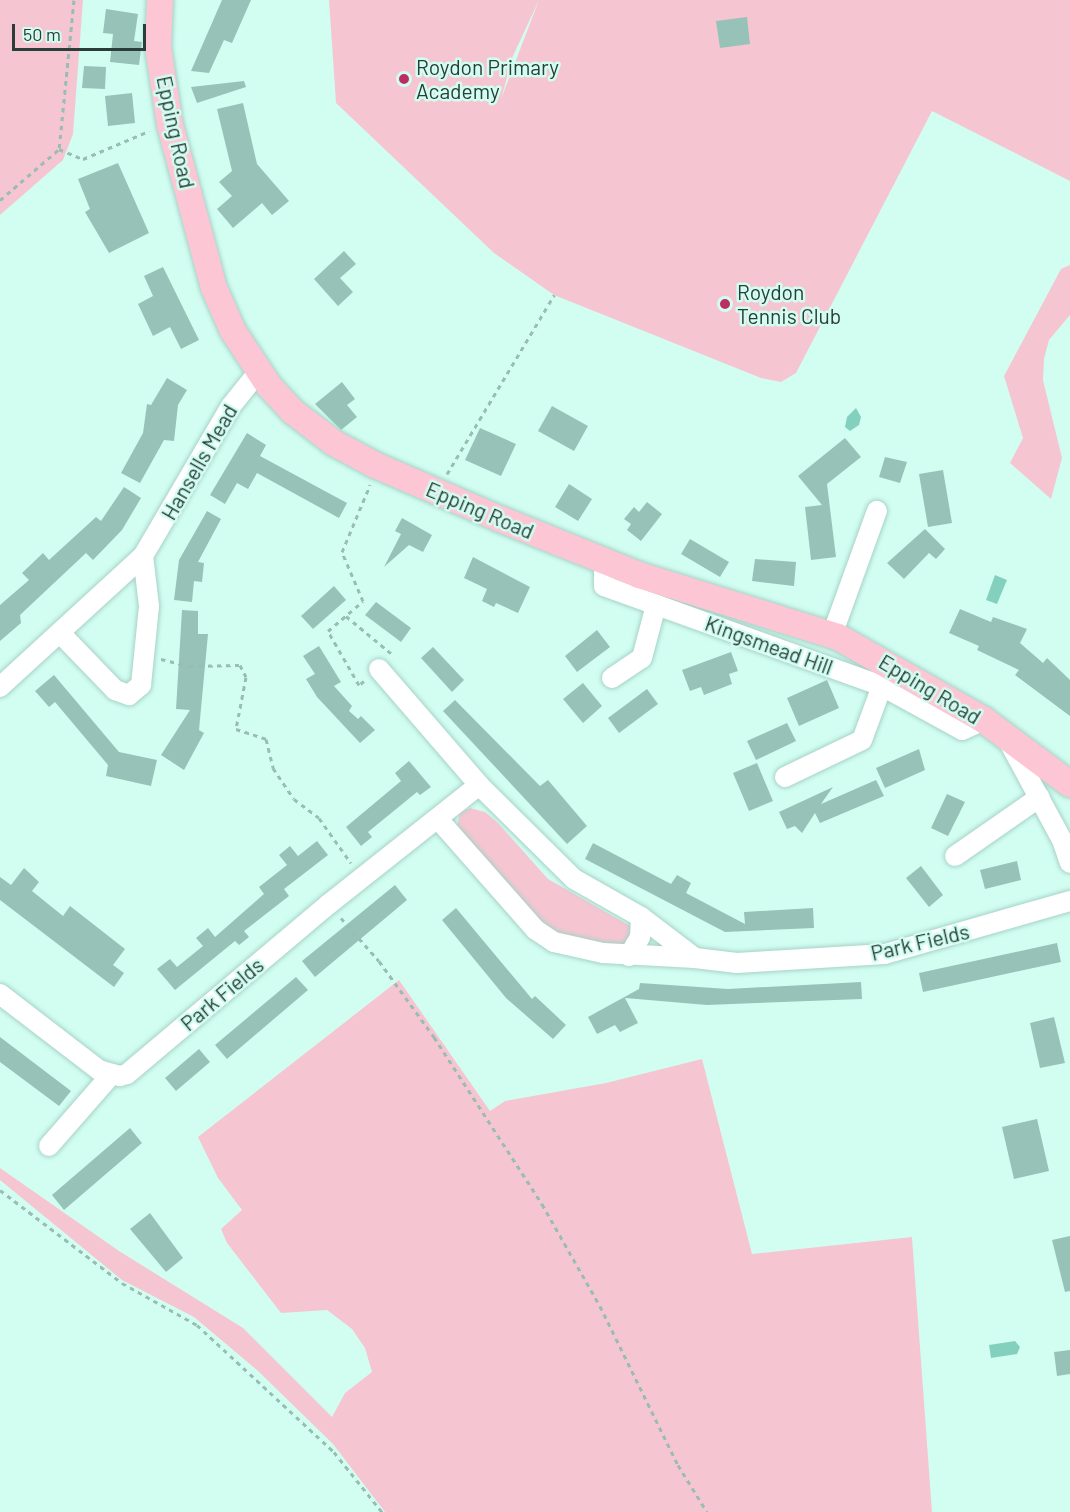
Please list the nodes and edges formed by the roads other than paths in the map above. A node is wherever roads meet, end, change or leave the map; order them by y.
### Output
1 (160, 0) edge
2 (259, 371) junction
3 (877, 511) dead end
4 (143, 556) junction
5 (604, 561) junction
6 (656, 605) junction
7 (61, 634) junction
8 (832, 635) junction
9 (379, 669) road end
10 (612, 678) dead end
11 (882, 686) junction
12 (0, 687) edge
13 (984, 720) junction
14 (1009, 742) junction
15 (785, 777) dead end
16 (1070, 784) edge
17 (479, 785) junction
18 (1040, 797) junction
19 (438, 819) junction
20 (955, 856) dead end
21 (1070, 863) edge
22 (1070, 902) edge
23 (641, 917) junction
24 (629, 956) junction
25 (695, 958) junction
26 (0, 994) edge
27 (111, 1075) junction
28 (49, 1146) dead end

1 - 2 main road, Epping Road
2 - 4 street, Hansells Mead
2 - 5 main road, Epping Road
3 - 8 street
4 - 7 street, Hansells Mead
4 - 7 street
5 - 6 street, Kingsmead Hill
5 - 8 main road, Epping Road
6 - 10 street
6 - 11 street, Kingsmead Hill
7 - 12 street, Hansells Mead
8 - 13 main road, Epping Road
9 - 17 street
11 - 13 street, Kingsmead Hill
11 - 15 street
13 - 14 main road, Epping Road
14 - 16 main road, Epping Road
14 - 18 street
17 - 19 street, Park Fields
17 - 23 street
18 - 20 street
18 - 21 street
19 - 24 street, Park Fields
19 - 27 street, Park Fields
22 - 25 street, Park Fields
23 - 24 street
23 - 25 street
24 - 25 street, Park Fields
26 - 27 street
27 - 28 street

